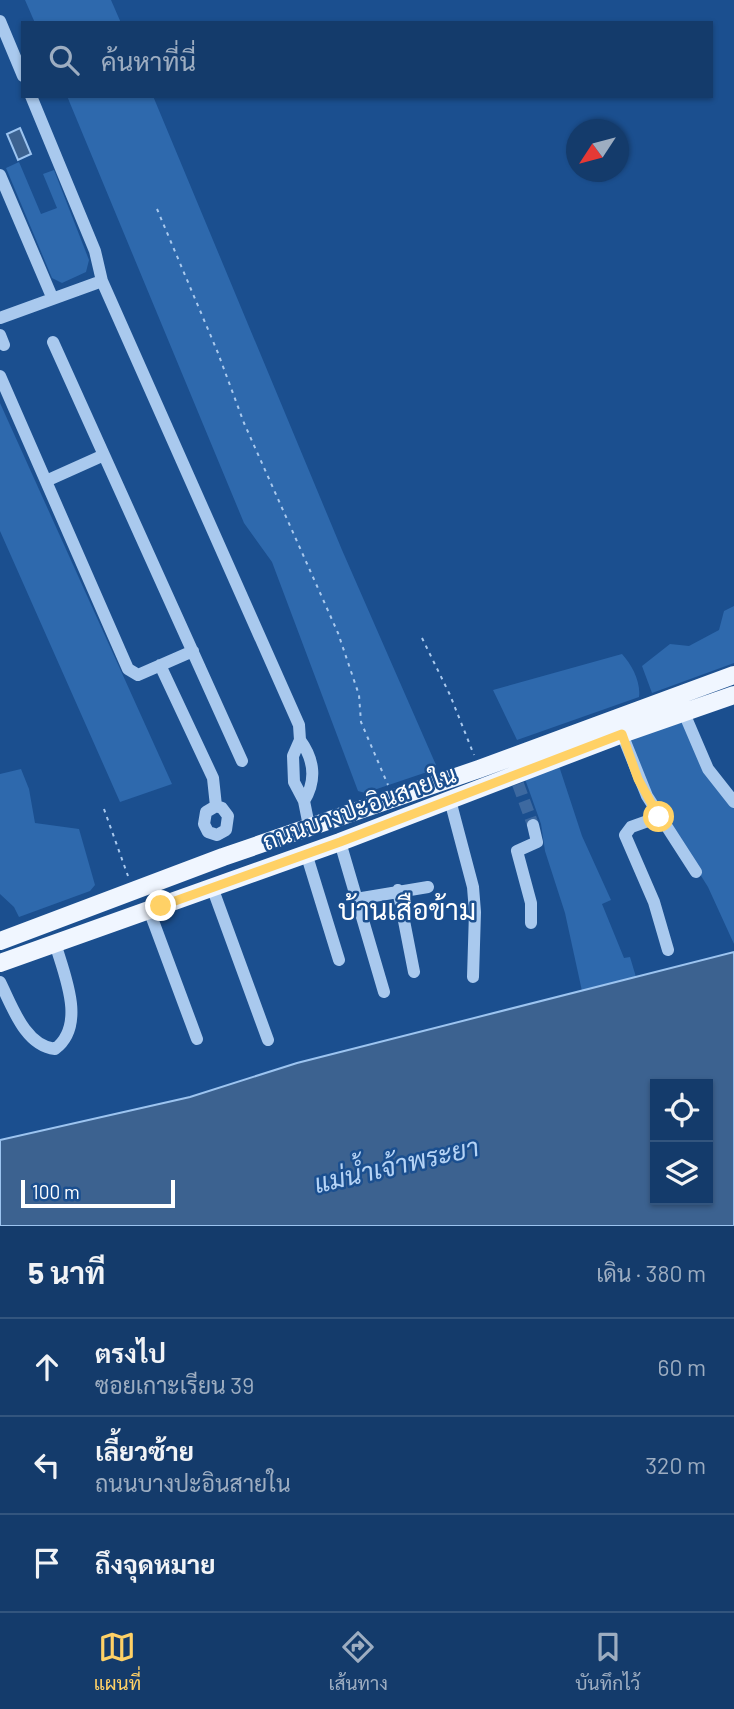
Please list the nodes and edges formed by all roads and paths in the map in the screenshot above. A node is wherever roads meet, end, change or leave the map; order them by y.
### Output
1 (0, 21) edge
2 (21, 71) edge
3 (32, 98) edge
4 (0, 175) edge
5 (157, 209) dead end
6 (102, 281) junction
7 (52, 297) junction
8 (0, 318) edge
9 (53, 342) dead end
10 (0, 376) edge
11 (104, 455) junction
12 (46, 481) junction
13 (422, 638) dead end
14 (193, 651) junction
15 (160, 665) junction
16 (734, 675) edge
17 (734, 695) edge
18 (684, 713) junction
19 (622, 734) junction
20 (300, 740) junction
21 (242, 761) dead end
22 (479, 769) junction
23 (392, 800) junction
24 (450, 800) junction
25 (304, 801) junction
26 (734, 802) edge
27 (104, 809) dead end
28 (659, 817) junction
29 (534, 825) dead end
30 (309, 826) junction
31 (340, 842) junction
32 (306, 853) junction
33 (223, 857) junction
34 (696, 872) dead end
35 (154, 883) junction
36 (212, 887) junction
37 (428, 887) dead end
38 (133, 890) junction
39 (398, 890) junction
40 (356, 899) junction
41 (155, 908) junction
42 (531, 923) dead end
43 (0, 941) edge
44 (55, 943) junction
45 (668, 950) dead end
46 (339, 960) dead end
47 (0, 963) edge
48 (414, 972) dead end
49 (473, 977) dead end
50 (0, 982) edge
51 (384, 992) dead end
52 (197, 1039) dead end
53 (268, 1041) dead end

1 - 2 street
3 - 6 street
4 - 7 street
5 - 23 path
6 - 7 street
6 - 20 street
7 - 8 street
9 - 11 street
10 - 12 street
11 - 12 street
11 - 14 street
12 - 15 street
13 - 22 path
14 - 15 street
14 - 21 street
15 - 33 street
16 - 22 main road, ถนนบางปะอินสายใน
17 - 18 main road, ถนนบางปะอินสายใน
18 - 19 main road, ถนนบางปะอินสายใน
18 - 26 street
19 - 24 main road, ถนนบางปะอินสายใน
19 - 28 street
20 - 25 street
20 - 25 street
22 - 23 main road, ถนนบางปะอินสายใน
23 - 30 main road, ถนนบางปะอินสายใน
24 - 31 main road, ถนนบางปะอินสายใน
24 - 49 street
25 - 30 street
27 - 38 path
28 - 34 street
28 - 45 street
29 - 42 street
30 - 33 main road, ถนนบางปะอินสายใน
31 - 32 main road, ถนนบางปะอินสายใน
31 - 40 street
32 - 36 main road, ถนนบางปะอินสายใน
32 - 46 street
33 - 35 main road, ถนนบางปะอินสายใน
35 - 38 main road, ถนนบางปะอินสายใน
35 - 41 main road
36 - 41 main road, ถนนบางปะอินสายใน
36 - 53 street
37 - 39 street
38 - 43 main road, ถนนบางปะอินสายใน
39 - 40 street
39 - 48 street
40 - 51 street
41 - 44 main road, ถนนบางปะอินสายใน
41 - 52 street
44 - 47 main road, ถนนบางปะอินสายใน
44 - 50 street

